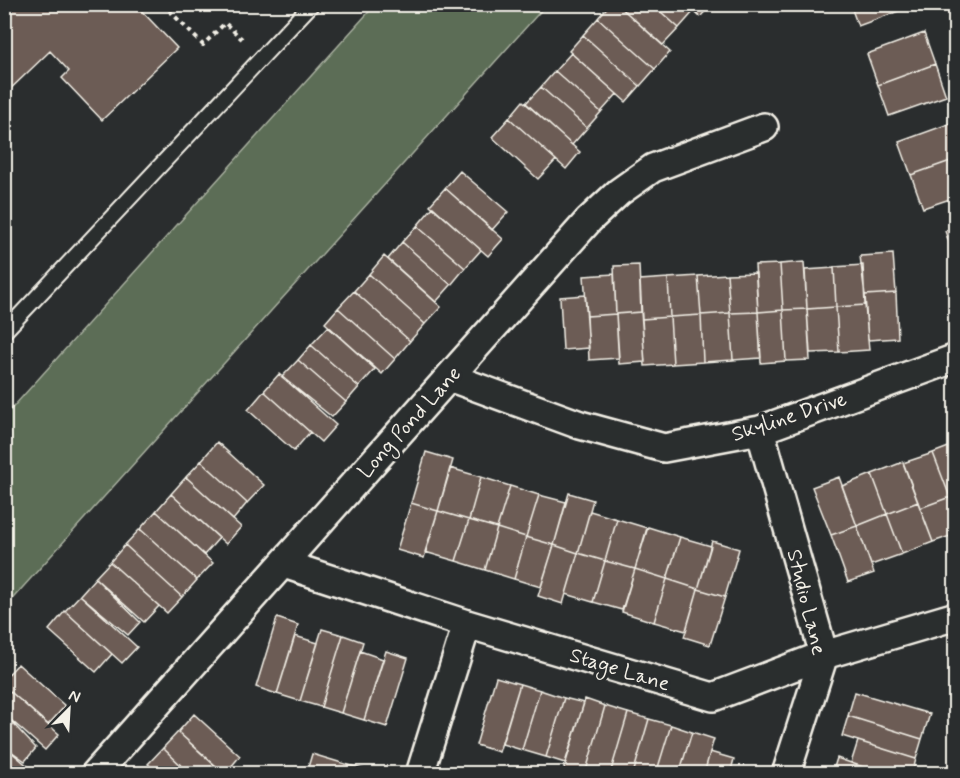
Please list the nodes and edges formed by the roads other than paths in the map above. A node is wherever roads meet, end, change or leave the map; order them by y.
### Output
1 (312, 4) edge
2 (764, 127) dead end
3 (4, 332) edge
4 (956, 358) edge
5 (449, 377) junction
6 (760, 430) junction
7 (284, 564) junction
8 (956, 616) edge
9 (467, 624) junction
10 (824, 655) junction
11 (95, 774) edge
12 (420, 774) edge
13 (786, 774) edge

1 - 3 lane
2 - 5 street, Long Pond Lane
4 - 6 street, Skyline Drive
5 - 6 street, Skyline Drive
5 - 7 street, Long Pond Lane
6 - 10 street, Studio Lane
7 - 9 street, Stage Lane
7 - 11 street, Long Pond Lane
8 - 10 street, Stage Lane
9 - 10 street, Stage Lane
9 - 12 street
10 - 13 street, Studio Lane

